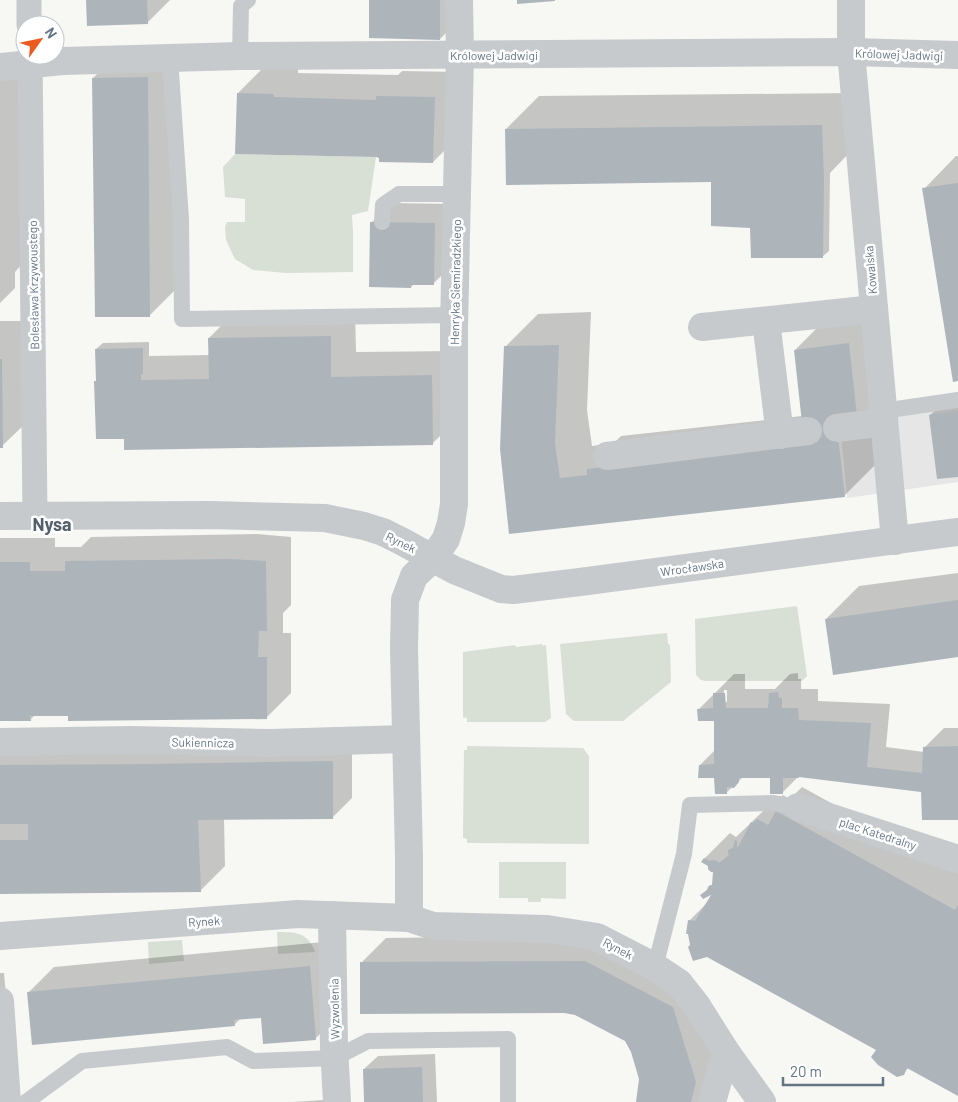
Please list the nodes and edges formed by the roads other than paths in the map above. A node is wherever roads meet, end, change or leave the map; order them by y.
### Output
1 (29, 0) edge
2 (248, 0) edge
3 (459, 0) edge
4 (852, 0) edge
5 (29, 15) edge
6 (850, 52) junction
7 (460, 55) junction
8 (958, 55) edge
9 (240, 56) junction
10 (170, 58) junction
11 (65, 61) edge
12 (15, 64) edge
13 (30, 65) edge
14 (0, 67) edge
15 (457, 194) junction
16 (382, 222) dead end
17 (874, 310) junction
18 (454, 315) junction
19 (766, 320) junction
20 (702, 327) dead end
21 (958, 400) edge
22 (883, 417) junction
23 (837, 428) dead end
24 (808, 431) dead end
25 (780, 435) junction
26 (607, 456) dead end
27 (35, 515) junction
28 (0, 516) edge
29 (958, 532) edge
30 (895, 540) junction
31 (432, 558) junction
32 (406, 739) junction
33 (0, 742) edge
34 (798, 807) joint
35 (958, 859) edge
36 (332, 915) junction
37 (409, 918) junction
38 (0, 936) edge
39 (655, 968) junction
40 (0, 1001) edge
41 (726, 1052) junction
42 (335, 1058) junction
43 (13, 1098) edge
44 (337, 1102) edge
45 (508, 1102) edge
46 (712, 1102) edge
47 (762, 1102) edge

1 - 5 street
2 - 9 lane
3 - 7 street, Henryka Siemiradzkiego
4 - 6 street, Kowalska
6 - 7 street, Królowej Jadwigi
6 - 8 street, Królowej Jadwigi
6 - 17 street, Kowalska
7 - 9 street, Królowej Jadwigi
7 - 15 street, Henryka Siemiradzkiego
9 - 10 street, Królowej Jadwigi
10 - 11 street, Królowej Jadwigi
10 - 18 lane
12 - 14 street, Królowej Jadwigi
13 - 27 street, Bolesława Krzywoustego
15 - 16 lane
15 - 18 street, Henryka Siemiradzkiego
17 - 19 street
17 - 22 street, Kowalska
18 - 31 street, Henryka Siemiradzkiego
19 - 20 street
19 - 25 street
21 - 22 lane
22 - 23 street
22 - 30 street, Kowalska
24 - 25 street
25 - 26 street
27 - 28 street, Rynek
27 - 31 street, Rynek
29 - 30 street, Wrocławska
30 - 31 street, Wrocławska
31 - 32 street, Rynek
32 - 33 street, Sukiennicza
32 - 37 street, Rynek
34 - 35 street, plac Katedralny
34 - 39 lane
36 - 37 street, Rynek
36 - 38 street, Rynek
36 - 42 street, Wyzwolenia
37 - 39 street, Rynek
39 - 41 street, Rynek
40 - 43 street
41 - 46 street
41 - 47 street, Rynek
42 - 43 lane
42 - 44 street, Wyzwolenia
42 - 45 lane

